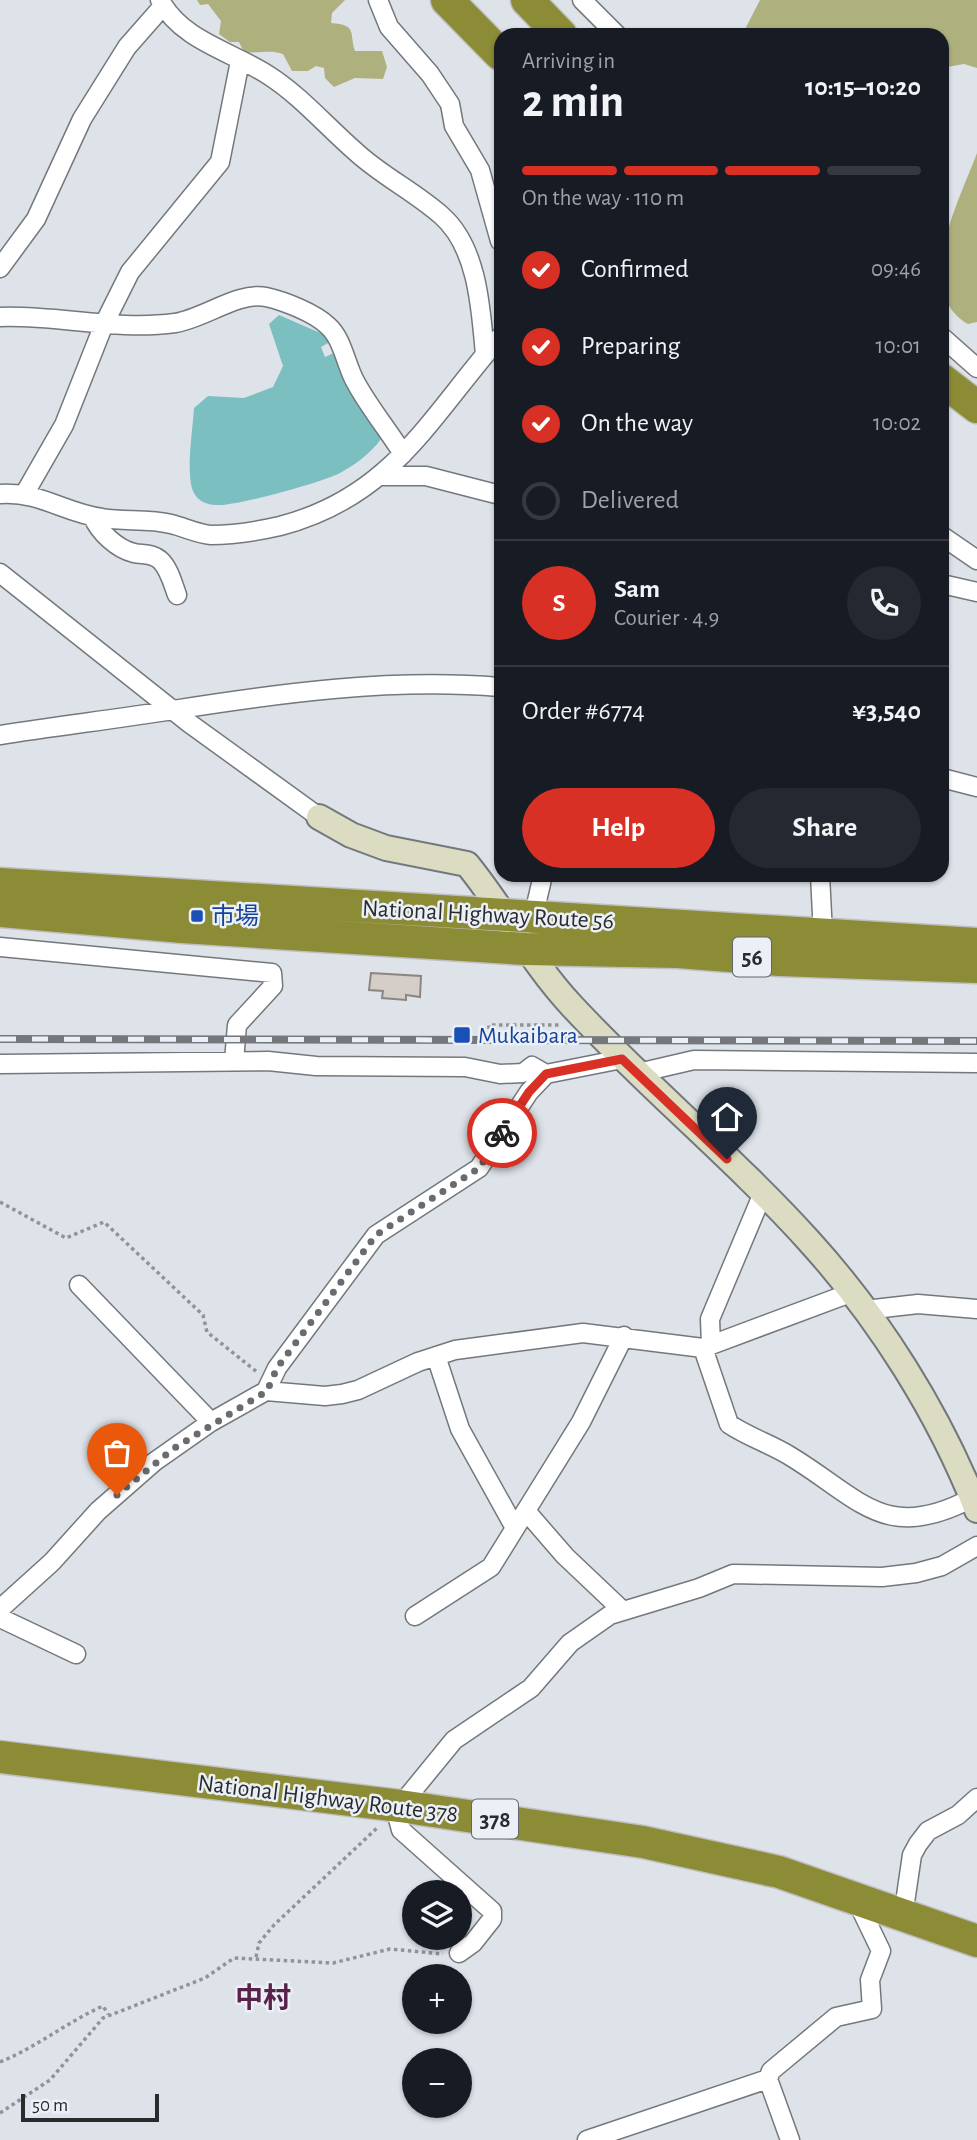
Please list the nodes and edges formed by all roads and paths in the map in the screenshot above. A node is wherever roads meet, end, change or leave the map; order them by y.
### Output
1 (378, 0) edge
2 (447, 0) edge
3 (527, 0) edge
4 (582, 0) edge
5 (162, 3) edge
6 (554, 28) edge
7 (610, 28) edge
8 (494, 48) edge
9 (240, 61) junction
10 (494, 220) edge
11 (0, 268) edge
12 (0, 317) edge
13 (104, 324) junction
14 (949, 343) edge
15 (494, 344) edge
16 (485, 355) junction
17 (977, 368) edge
18 (949, 385) edge
19 (949, 405) edge
20 (977, 407) edge
21 (977, 423) edge
22 (403, 454) junction
23 (382, 476) junction
24 (25, 492) junction
25 (494, 493) edge
26 (0, 494) edge
27 (93, 517) junction
28 (949, 541) edge
29 (977, 560) edge
30 (0, 573) edge
31 (949, 586) edge
32 (977, 592) edge
33 (177, 595) dead end
34 (494, 687) edge
35 (172, 710) junction
36 (0, 735) edge
37 (949, 780) edge
38 (977, 787) edge
39 (319, 817) joint
40 (539, 882) edge
41 (820, 882) edge
42 (0, 884) edge
43 (0, 911) edge
44 (518, 918) junction
45 (823, 934) junction
46 (977, 944) edge
47 (0, 947) edge
48 (526, 949) junction
49 (977, 967) edge
50 (561, 1025) dead end
51 (489, 1029) dead end
52 (234, 1061) junction
53 (977, 1063) edge
54 (0, 1064) edge
55 (630, 1066) junction
56 (546, 1074) junction
57 (762, 1193) junction
58 (0, 1202) edge
59 (79, 1285) dead end
60 (859, 1301) junction
61 (977, 1309) edge
62 (624, 1336) junction
63 (707, 1346) junction
64 (436, 1356) junction
65 (268, 1387) junction
66 (211, 1422) junction
67 (975, 1504) edge
68 (526, 1511) junction
69 (515, 1528) junction
70 (977, 1546) edge
71 (0, 1609) edge
72 (622, 1611) junction
73 (415, 1616) dead end
74 (0, 1618) edge
75 (76, 1654) dead end
76 (0, 1757) edge
77 (977, 1798) edge
78 (400, 1806) junction
79 (856, 1899) junction
80 (903, 1916) junction
81 (977, 1941) edge
82 (459, 1952) joint
83 (256, 1957) junction
84 (108, 2014) junction
85 (0, 2062) edge
86 (768, 2079) junction
87 (0, 2113) edge
88 (587, 2140) edge
89 (790, 2140) edge

1 - 10 street
2 - 8 highway
3 - 6 highway
4 - 7 street
5 - 9 street
5 - 11 street
9 - 13 street
9 - 16 street
12 - 13 street
13 - 22 street
13 - 24 street
14 - 17 street
15 - 16 street
16 - 22 street
18 - 20 highway
19 - 21 highway
22 - 23 street
23 - 25 street
23 - 27 street
24 - 26 street
24 - 27 street
27 - 33 street
28 - 29 street
30 - 35 street
31 - 32 street
34 - 35 street
35 - 36 street
35 - 39 street
37 - 38 street
39 - 44 street
40 - 44 street
41 - 45 street
42 - 44 highway, National Highway Route 56 / 56
43 - 48 highway, National Highway Route 56 / 56
44 - 45 highway, National Highway Route 56 / 56
44 - 48 street
45 - 46 highway, National Highway Route 56 / 56
47 - 52 street
48 - 49 highway, National Highway Route 56 / 56
48 - 55 street
50 - 51 path
52 - 54 street
52 - 56 street
53 - 55 street
55 - 56 street
55 - 57 street
56 - 65 street
57 - 60 street
57 - 63 street
58 - 65 path
59 - 66 street
60 - 61 street
60 - 63 street
60 - 67 street
62 - 63 street
62 - 64 street
62 - 68 street
63 - 67 street
64 - 65 street
64 - 69 street
65 - 66 street
66 - 71 street
68 - 69 street
68 - 72 street
69 - 73 street
70 - 72 street
72 - 78 street
74 - 75 street
76 - 78 highway, National Highway Route 378 / 378
77 - 80 street
78 - 79 highway, National Highway Route 378 / 378
78 - 82 street
78 - 83 path
79 - 80 highway, National Highway Route 378 / 378
79 - 86 street
80 - 81 highway, National Highway Route 378 / 378
82 - 83 path
83 - 84 path
84 - 85 path
84 - 87 path
86 - 88 street
86 - 89 street

